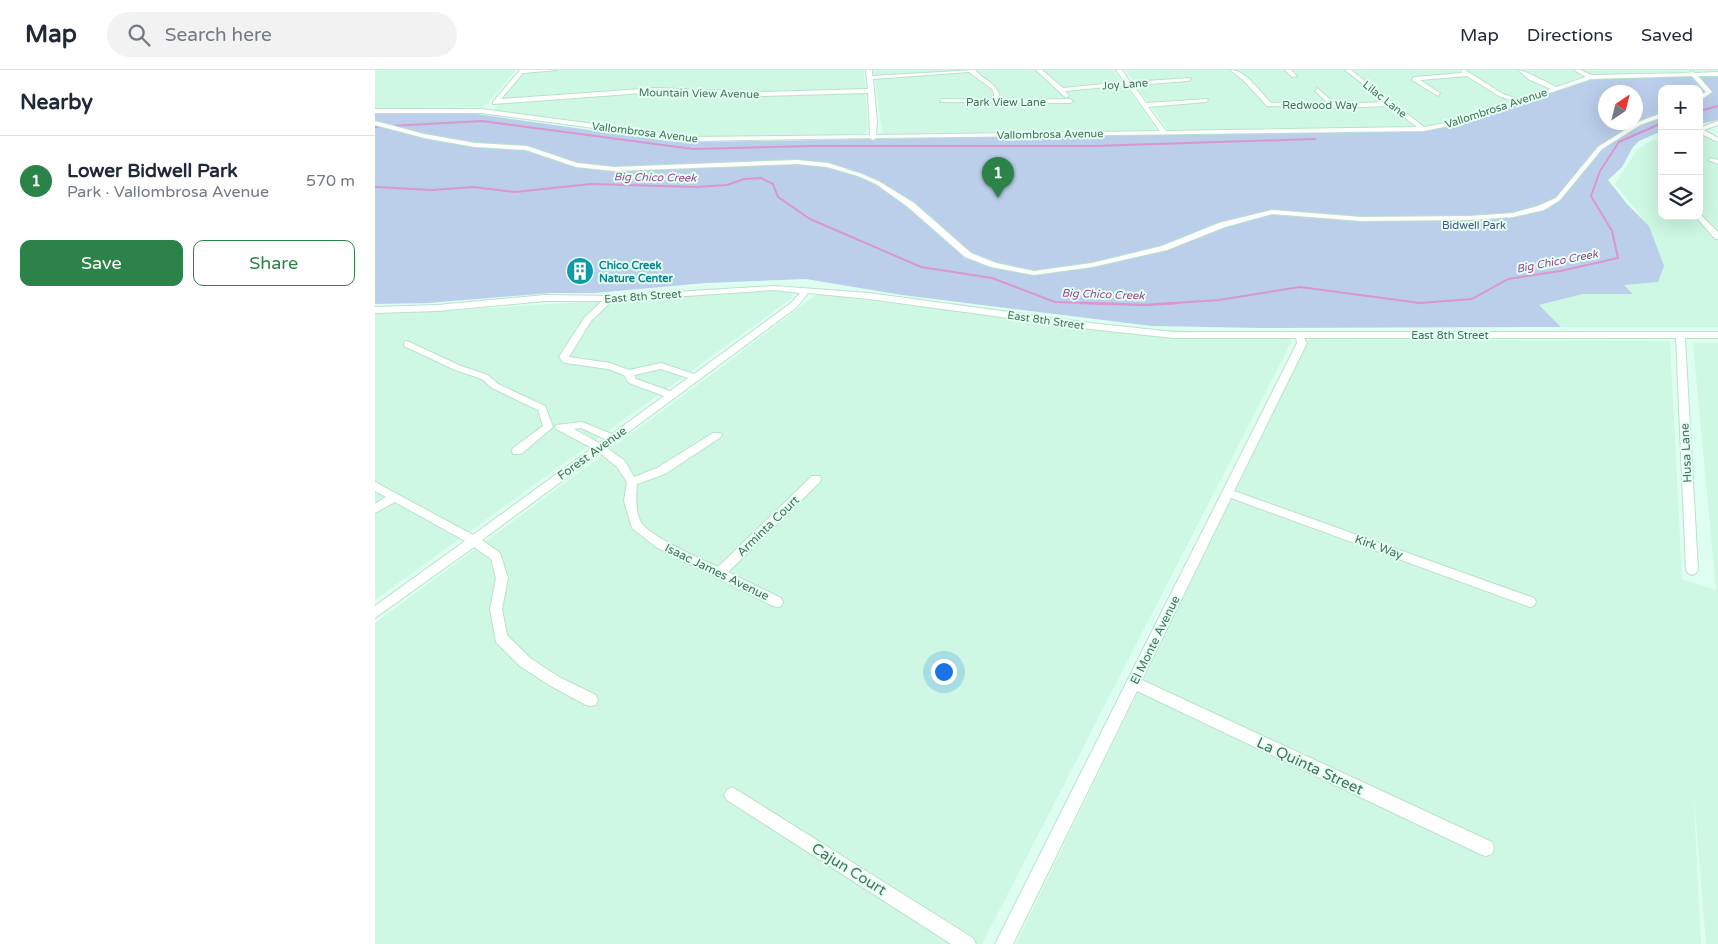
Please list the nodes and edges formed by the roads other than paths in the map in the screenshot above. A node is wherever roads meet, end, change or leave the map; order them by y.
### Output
1 (554, 70) edge
2 (869, 70) edge
3 (971, 70) edge
4 (1039, 70) edge
5 (1119, 70) edge
6 (1233, 70) edge
7 (1288, 70) edge
8 (1348, 70) edge
9 (1461, 70) edge
10 (1521, 70) edge
11 (1577, 70) edge
12 (522, 71) edge
13 (1691, 72) edge
14 (1468, 74) junction
15 (1718, 74) edge
16 (1293, 76) dead end
17 (1590, 77) junction
18 (869, 78) junction
19 (1189, 79) dead end
20 (1129, 84) junction
21 (1703, 85) edge
22 (1703, 85) edge
23 (1555, 88) junction
24 (1062, 90) junction
25 (1317, 90) dead end
26 (870, 91) junction
27 (1437, 94) dead end
28 (1703, 96) edge
29 (1206, 100) dead end
30 (498, 101) junction
31 (942, 101) dead end
32 (997, 102) junction
33 (1520, 102) junction
34 (1392, 104) junction
35 (1146, 105) junction
36 (1334, 106) junction
37 (375, 111) edge
38 (481, 111) junction
39 (1658, 116) edge
40 (375, 122) edge
41 (1718, 124) edge
42 (1703, 128) edge
43 (1423, 129) junction
44 (1164, 132) junction
45 (1703, 132) edge
46 (873, 138) junction
47 (1718, 140) edge
48 (1703, 219) edge
49 (1717, 235) edge
50 (806, 291) junction
51 (610, 299) junction
52 (375, 310) edge
53 (1299, 335) junction
54 (1718, 335) edge
55 (1680, 336) junction
56 (1694, 336) junction
57 (1718, 340) edge
58 (407, 344) dead end
59 (628, 373) junction
60 (695, 377) junction
61 (671, 395) junction
62 (561, 427) junction
63 (548, 428) junction
64 (717, 435) dead end
65 (612, 438) junction
66 (600, 447) junction
67 (517, 451) dead end
68 (816, 479) dead end
69 (632, 482) junction
70 (375, 486) edge
71 (1228, 493) junction
72 (394, 496) junction
73 (375, 509) edge
74 (473, 540) junction
75 (1692, 570) dead end
76 (720, 573) junction
77 (777, 602) dead end
78 (1530, 602) dead end
79 (375, 612) edge
80 (1134, 682) junction
81 (591, 700) dead end
82 (732, 795) dead end
83 (1486, 848) dead end
84 (967, 944) edge
85 (1004, 944) edge

1 - 12 street
2 - 18 street
3 - 18 street
3 - 32 street
4 - 24 street
5 - 20 street
6 - 36 street, Redwood Way
7 - 16 street
8 - 34 street, Lilac Lane
9 - 14 street
10 - 23 street
11 - 17 street
12 - 30 street
13 - 15 street, Vallombrosa Avenue
13 - 17 street, Vallombrosa Avenue
13 - 21 street
14 - 27 street
14 - 33 street
17 - 23 street, Vallombrosa Avenue
18 - 26 street
19 - 20 street, Joy Lane
20 - 24 street, Joy Lane
20 - 35 street
22 - 28 street
23 - 33 street, Vallombrosa Avenue
24 - 32 street, Park View Lane
25 - 36 street
26 - 30 street, Mountain View Avenue
26 - 46 street
29 - 35 street
30 - 38 street
31 - 32 street, Park View Lane
33 - 43 street, Vallombrosa Avenue
34 - 36 street, Redwood Way
34 - 43 street, Lilac Lane
35 - 44 street
37 - 38 street, Vallombrosa Avenue
38 - 46 street, Vallombrosa Avenue
39 - 40 street
41 - 42 street
43 - 44 street, Vallombrosa Avenue
44 - 46 street, Vallombrosa Avenue
45 - 47 street
48 - 49 street
50 - 51 street, East 8th Street
50 - 53 street, East 8th Street
50 - 60 street, Forest Avenue
51 - 52 street, East 8th Street
51 - 59 street
53 - 55 street, East 8th Street
53 - 71 street, El Monte Avenue
54 - 56 street, East 8th Street
55 - 56 street, East 8th Street
55 - 75 street, Husa Lane
56 - 57 street
58 - 63 street
59 - 60 street
59 - 61 street
60 - 61 street, Forest Avenue
61 - 65 street, Forest Avenue
62 - 63 street
62 - 65 street
62 - 66 street
63 - 67 street
64 - 69 street
65 - 66 street, Forest Avenue
66 - 69 street
66 - 74 street, Forest Avenue
68 - 76 street, Arminta Court
69 - 76 street, Isaac James Avenue
70 - 72 street
71 - 78 street, Kirk Way
71 - 80 street, El Monte Avenue
72 - 73 street
72 - 74 street
74 - 79 street, Forest Avenue
74 - 81 street
76 - 77 street, Isaac James Avenue
80 - 83 street, La Quinta Street
80 - 85 street, El Monte Avenue
82 - 84 street, Cajun Court

